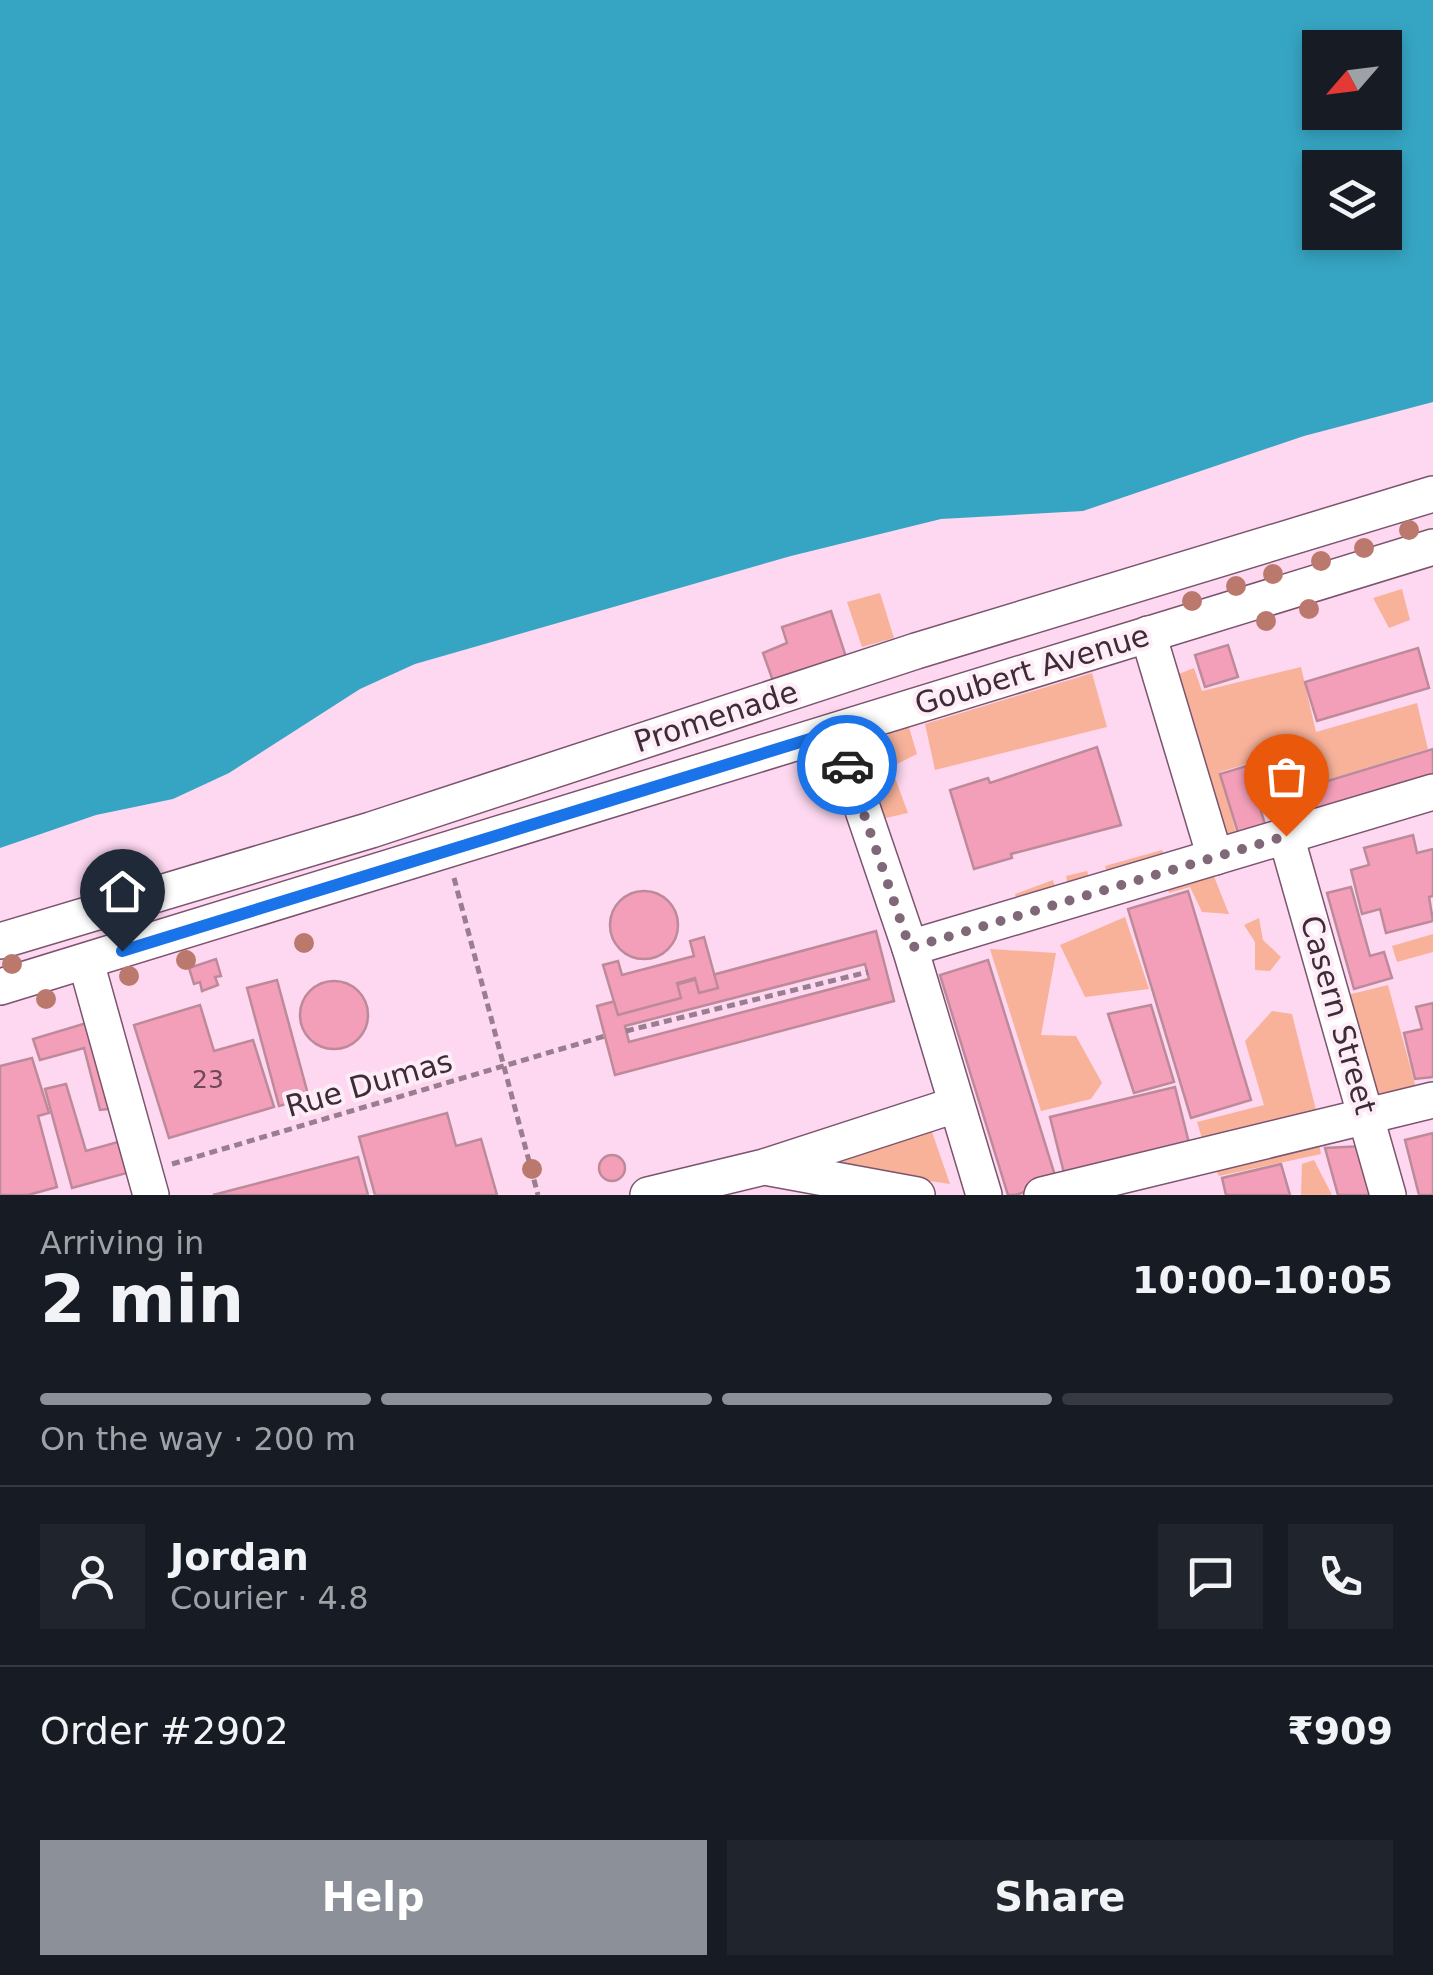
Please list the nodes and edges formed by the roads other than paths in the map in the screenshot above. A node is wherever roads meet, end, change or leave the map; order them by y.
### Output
1 (1433, 494) edge
2 (1433, 547) edge
3 (1148, 634) junction
4 (836, 731) junction
5 (1433, 792) edge
6 (1286, 836) junction
7 (1214, 857) junction
8 (0, 941) edge
9 (910, 948) junction
10 (86, 962) junction
11 (0, 987) edge
12 (1433, 1100) edge
13 (956, 1105) junction
14 (1368, 1116) junction
15 (764, 1167) junction
16 (148, 1183) edge
17 (648, 1195) edge
18 (916, 1195) edge
19 (984, 1195) edge
20 (1042, 1195) edge
21 (1388, 1195) edge

1 - 8 street, Promenade
2 - 3 street, Goubert Avenue
3 - 4 street, Goubert Avenue
3 - 7 street
4 - 9 street
4 - 10 street, Goubert Avenue
5 - 6 street
6 - 7 street
6 - 14 street, Casern Street
7 - 9 street
9 - 13 street
10 - 11 street, Goubert Avenue
10 - 16 street
12 - 14 street
13 - 15 street
13 - 19 street
14 - 20 street
14 - 21 street, Casern Street
15 - 17 street
15 - 18 street

